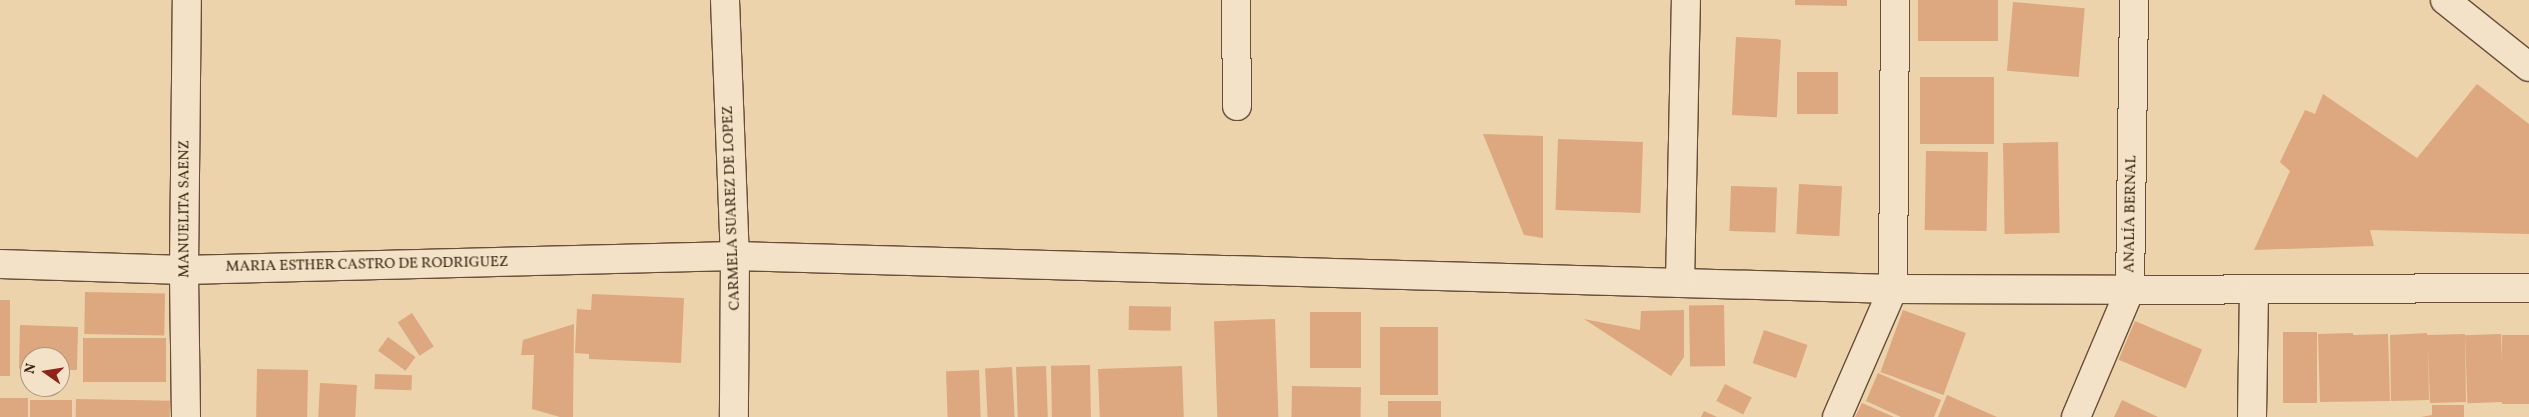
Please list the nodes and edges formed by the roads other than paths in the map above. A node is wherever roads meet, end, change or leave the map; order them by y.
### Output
1 (187, 0) edge
2 (724, 0) edge
3 (1236, 0) edge
4 (1686, 0) edge
5 (1895, 0) edge
6 (2134, 0) edge
7 (2445, 0) edge
8 (2529, 67) edge
9 (1238, 106) dead end
10 (735, 256) junction
11 (0, 264) edge
12 (184, 270) junction
13 (1680, 283) junction
14 (2529, 288) edge
15 (1893, 289) junction
16 (2130, 290) junction
17 (2254, 290) junction
18 (186, 417) edge
19 (734, 417) edge
20 (1837, 417) edge
21 (2076, 417) edge
22 (2252, 417) edge

1 - 12 street, MANUELITA SAENZ
2 - 10 street, CARMELA SUAREZ DE LOPEZ
3 - 9 street
4 - 13 street
5 - 15 street
6 - 16 street, ANALÍA BERNAL
7 - 8 street
10 - 12 street, MARIA ESTHER CASTRO DE RODRIGUEZ
10 - 13 street, MARIA ESTHER CASTRO DE RODRIGUEZ
10 - 19 street, CARMELA SUAREZ DE LOPEZ
11 - 12 street, MARIA ESTHER CASTRO DE RODRIGUEZ
12 - 18 street, MANUELITA SAENZ
13 - 15 street, MARIA ESTHER CASTRO DE RODRIGUEZ
14 - 17 street, MARIA ESTHER CASTRO DE RODRIGUEZ
15 - 16 street, MARIA ESTHER CASTRO DE RODRIGUEZ
15 - 20 street
16 - 17 street, MARIA ESTHER CASTRO DE RODRIGUEZ
16 - 21 street, ANALÍA BERNAL
17 - 22 street

